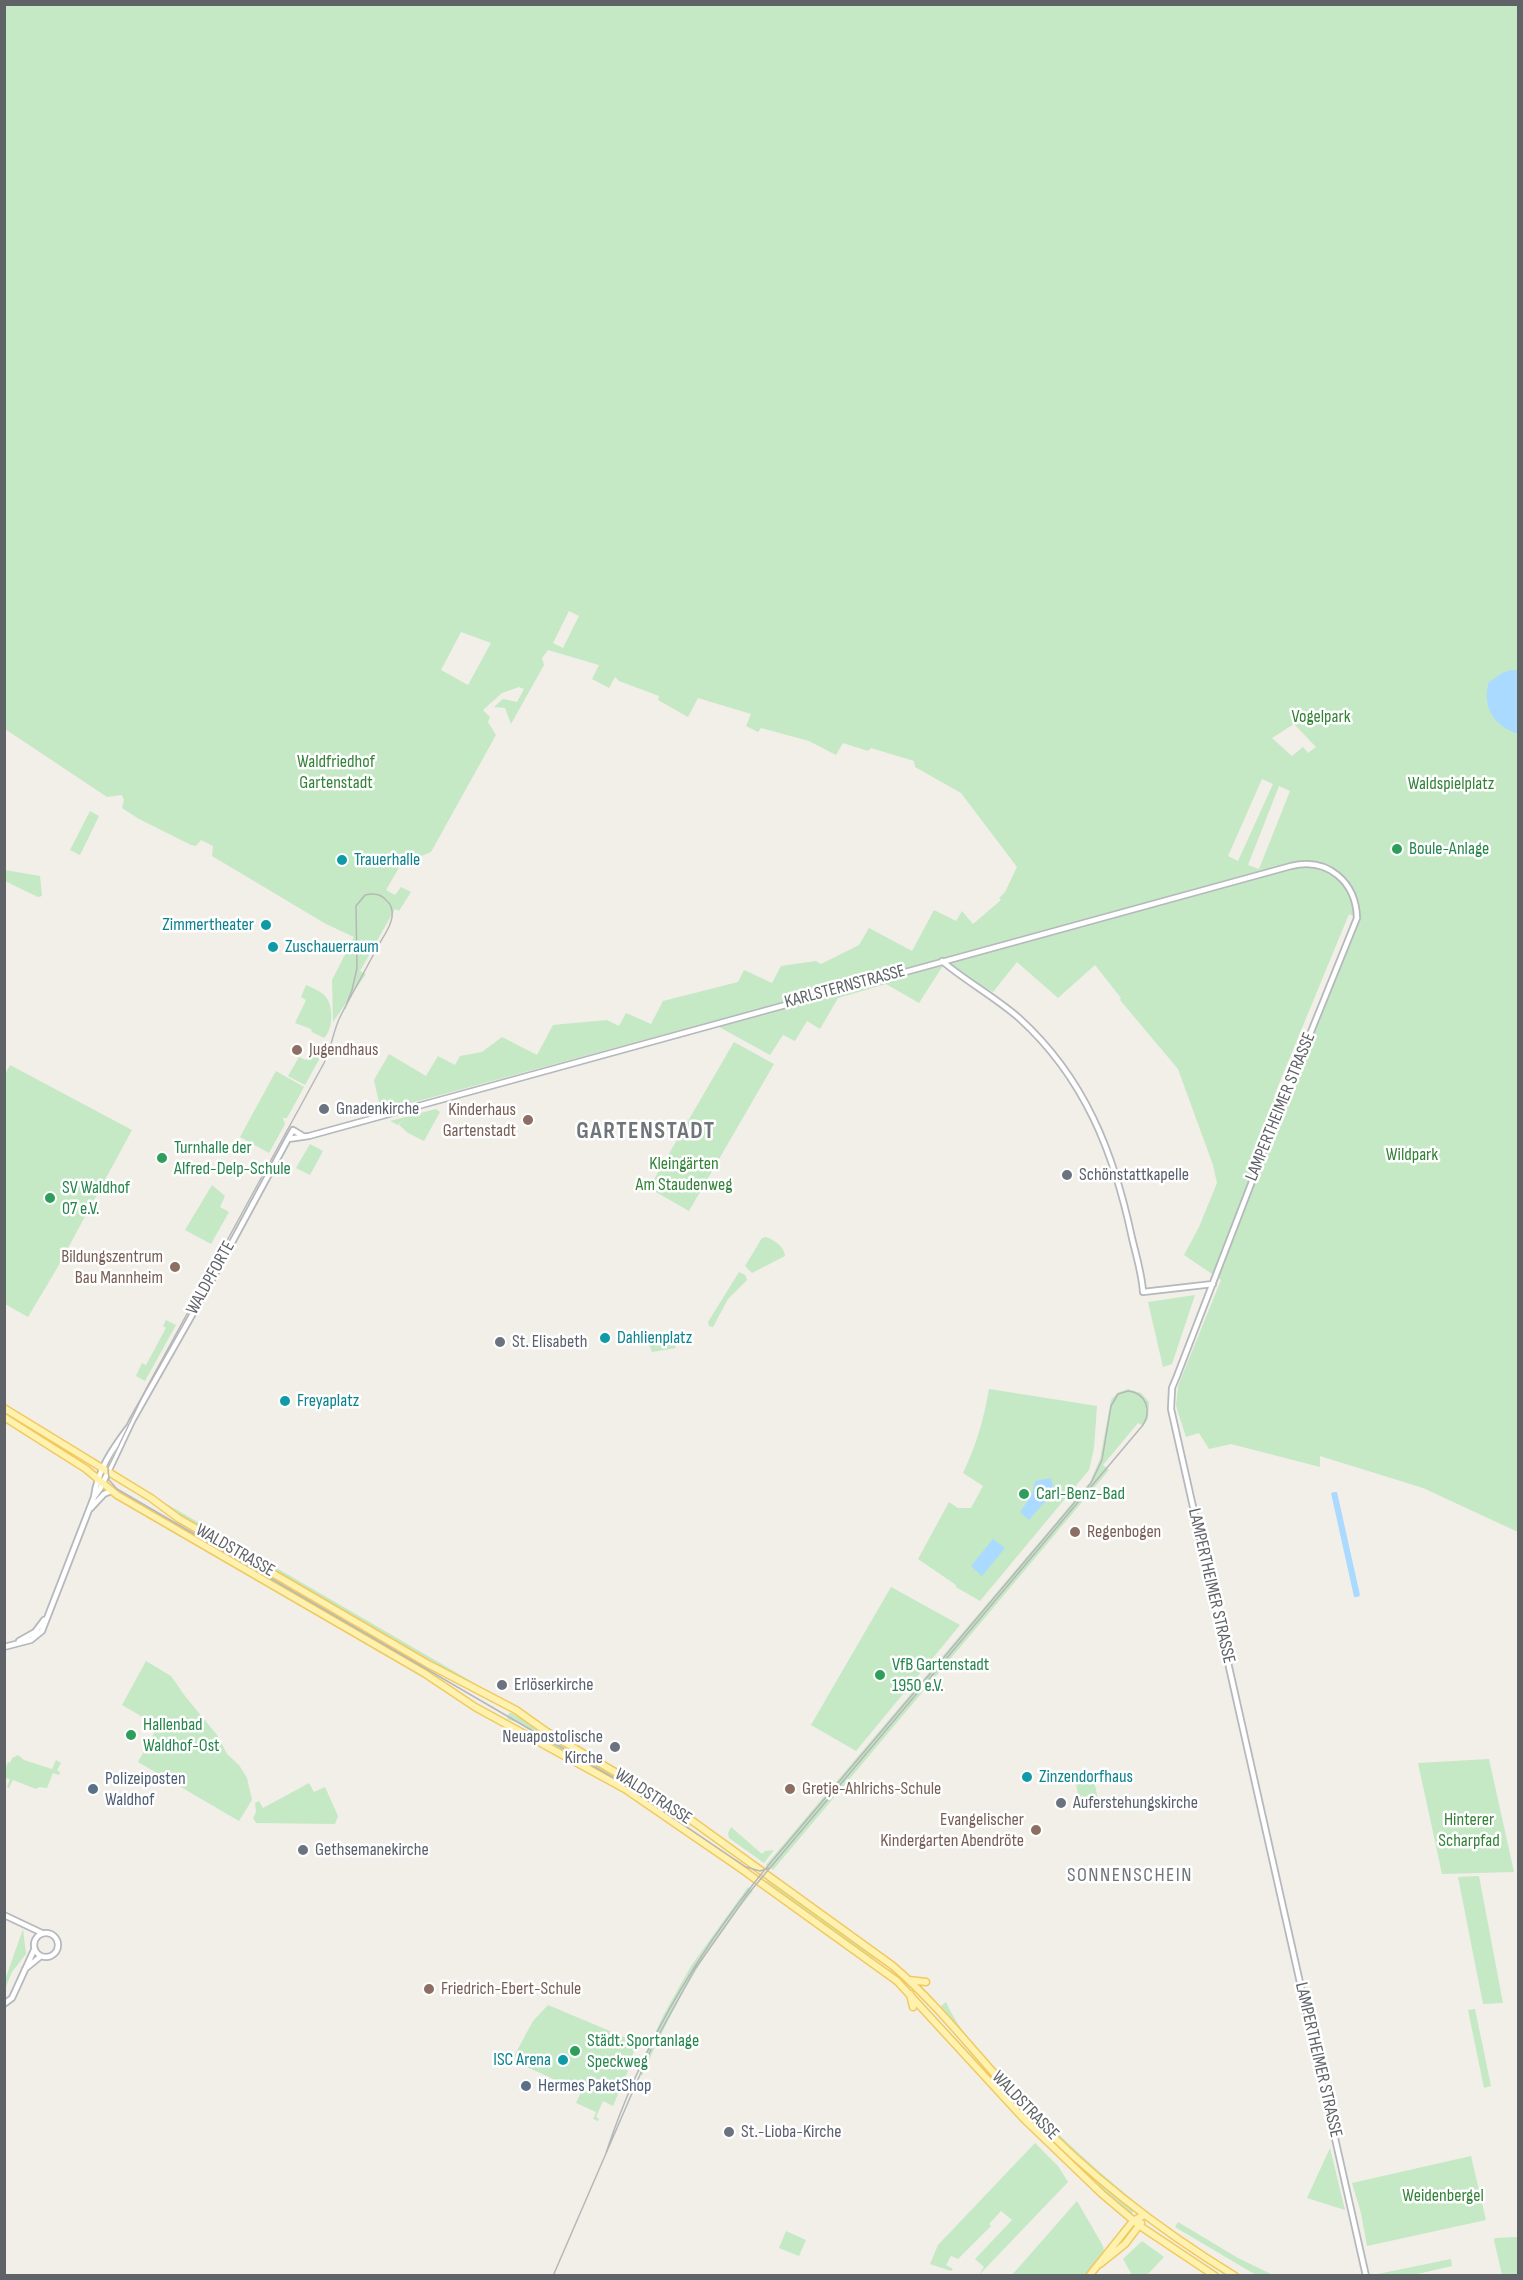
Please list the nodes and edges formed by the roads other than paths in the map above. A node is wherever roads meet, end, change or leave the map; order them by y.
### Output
1 (1357, 918) joint
2 (942, 961) junction
3 (304, 1137) junction
4 (288, 1139) junction
5 (1213, 1284) junction
6 (4, 1408) edge
7 (4, 1417) edge
8 (105, 1470) junction
9 (100, 1480) junction
10 (111, 1491) junction
11 (88, 1509) junction
12 (4, 1647) edge
13 (695, 1845) dead end
14 (713, 1849) junction
15 (742, 1869) junction
16 (746, 1880) dead end
17 (820, 1906) dead end
18 (810, 1907) junction
19 (4, 1915) edge
20 (27, 1926) junction
21 (42, 1933) junction
22 (35, 1938) junction
23 (34, 1950) junction
24 (41, 1956) junction
25 (24, 1971) junction
26 (909, 1980) junction
27 (926, 1982) dead end
28 (910, 1993) junction
29 (4, 2004) edge
30 (913, 2007) dead end
31 (1144, 2215) junction
32 (1133, 2221) junction
33 (1140, 2226) junction
34 (1095, 2268) junction
35 (1089, 2276) edge
36 (1215, 2276) edge
37 (1235, 2276) edge
38 (1366, 2276) edge

1 - 2 street, KARLSTERNSTRASSE
1 - 5 street, LAMPERTHEIMER STRASSE
2 - 3 street, KARLSTERNSTRASSE
2 - 5 street
3 - 4 street, KARLSTERNSTRASSE
3 - 4 street, WALDPFORTE
4 - 8 street, WALDPFORTE
5 - 38 street, LAMPERTHEIMER STRASSE
6 - 8 main road, WALDSTRASSE
7 - 9 main road, WALDSTRASSE
8 - 9 street, WALDPFORTE
8 - 18 main road, WALDSTRASSE
9 - 10 main road, WALDSTRASSE
9 - 11 street, WALDPFORTE
10 - 11 street
10 - 14 main road, WALDSTRASSE
11 - 12 street, WALDPFORTE
13 - 14 main road
14 - 15 main road, WALDSTRASSE
15 - 16 main road
15 - 28 main road, WALDSTRASSE
17 - 18 main road
18 - 26 main road, WALDSTRASSE
19 - 20 street
20 - 21 street
20 - 22 street
21 - 22 street
21 - 24 street
22 - 23 street
23 - 24 street
23 - 25 street
24 - 25 street
25 - 29 street
26 - 27 main road
26 - 31 main road, WALDSTRASSE
28 - 30 main road
28 - 32 main road, WALDSTRASSE
31 - 32 main road
31 - 33 main road
31 - 37 main road, WALDSTRASSE
32 - 33 main road, WALDSTRASSE
32 - 34 main road
33 - 34 main road
33 - 36 main road, WALDSTRASSE
34 - 35 main road

